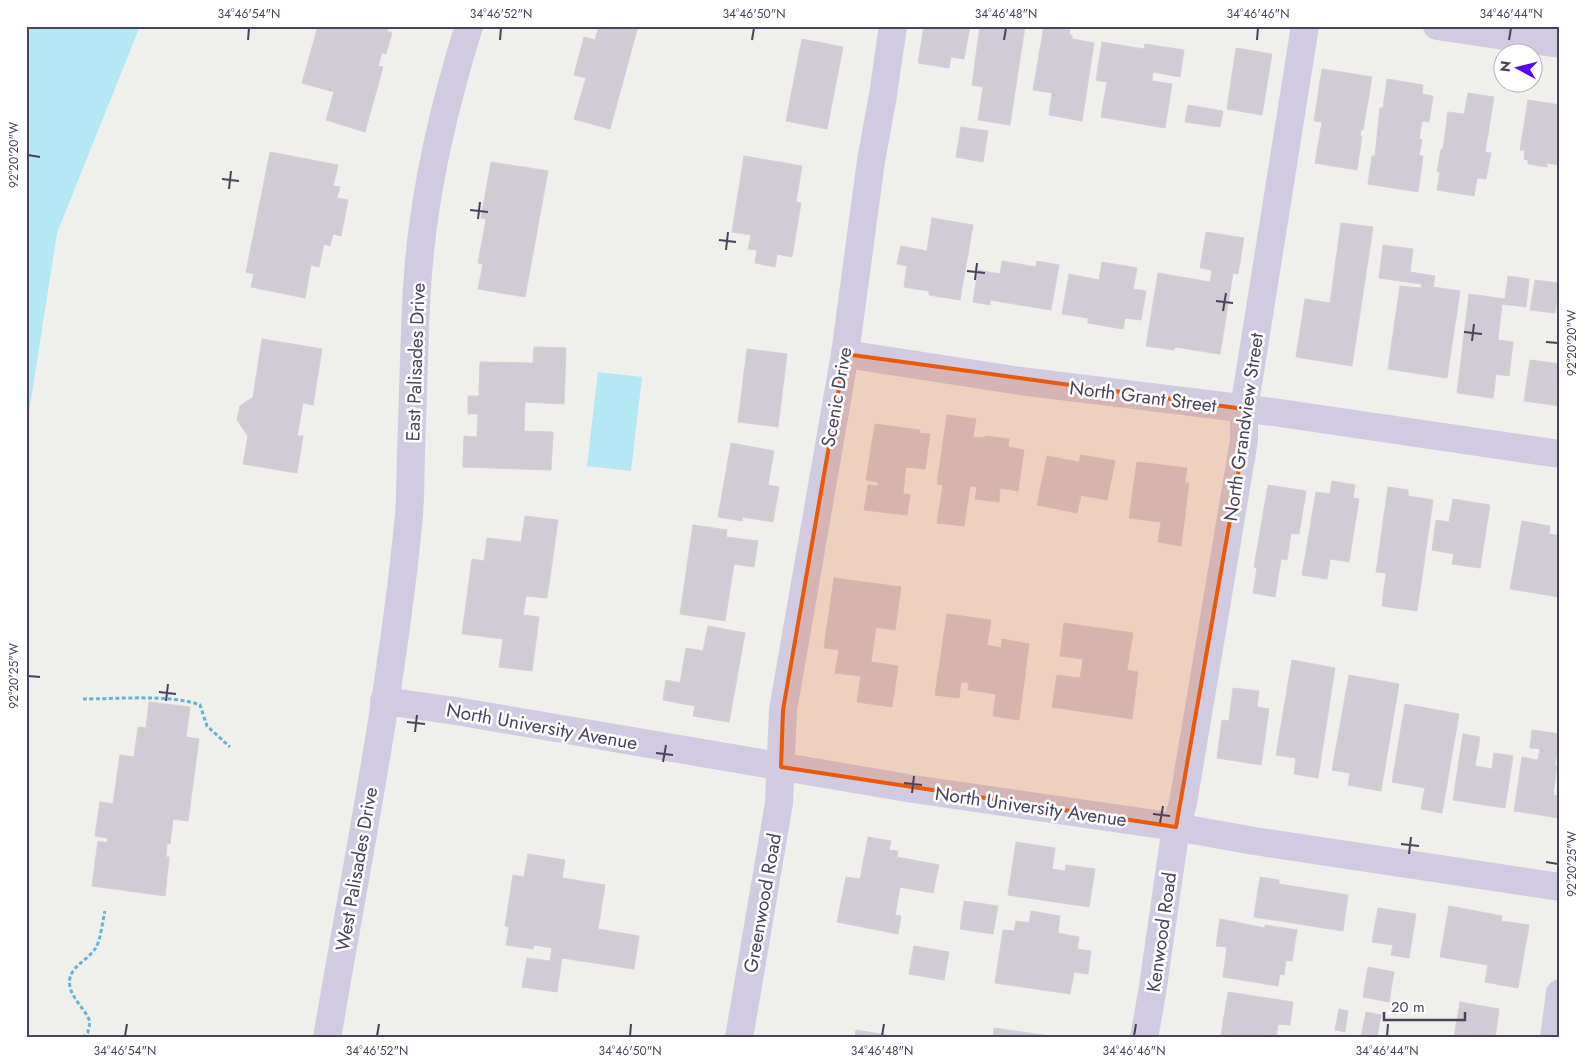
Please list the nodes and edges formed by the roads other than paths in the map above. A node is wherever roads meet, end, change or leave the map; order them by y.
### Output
1 (469, 26) edge
2 (893, 26) edge
3 (1305, 26) edge
4 (1437, 26) edge
5 (1560, 44) edge
6 (844, 354) junction
7 (1244, 409) junction
8 (1560, 454) edge
9 (384, 701) junction
10 (781, 767) junction
11 (1176, 827) junction
12 (1560, 887) edge
13 (1560, 993) edge
14 (327, 1038) edge
15 (739, 1038) edge
16 (1144, 1038) edge
17 (1554, 1038) edge

1 - 9 street, East Palisades Drive
2 - 6 street, Scenic Drive
3 - 7 street, North Grandview Street
4 - 5 street
6 - 7 street, North Grant Street
6 - 10 street, Scenic Drive
7 - 8 street, North Grant Street
7 - 11 street, North Grandview Street
9 - 10 street, North University Avenue
9 - 14 street, West Palisades Drive
10 - 11 street, North University Avenue
10 - 15 street, Greenwood Road
11 - 12 street, North University Avenue
11 - 16 street, Kenwood Road
13 - 17 street

